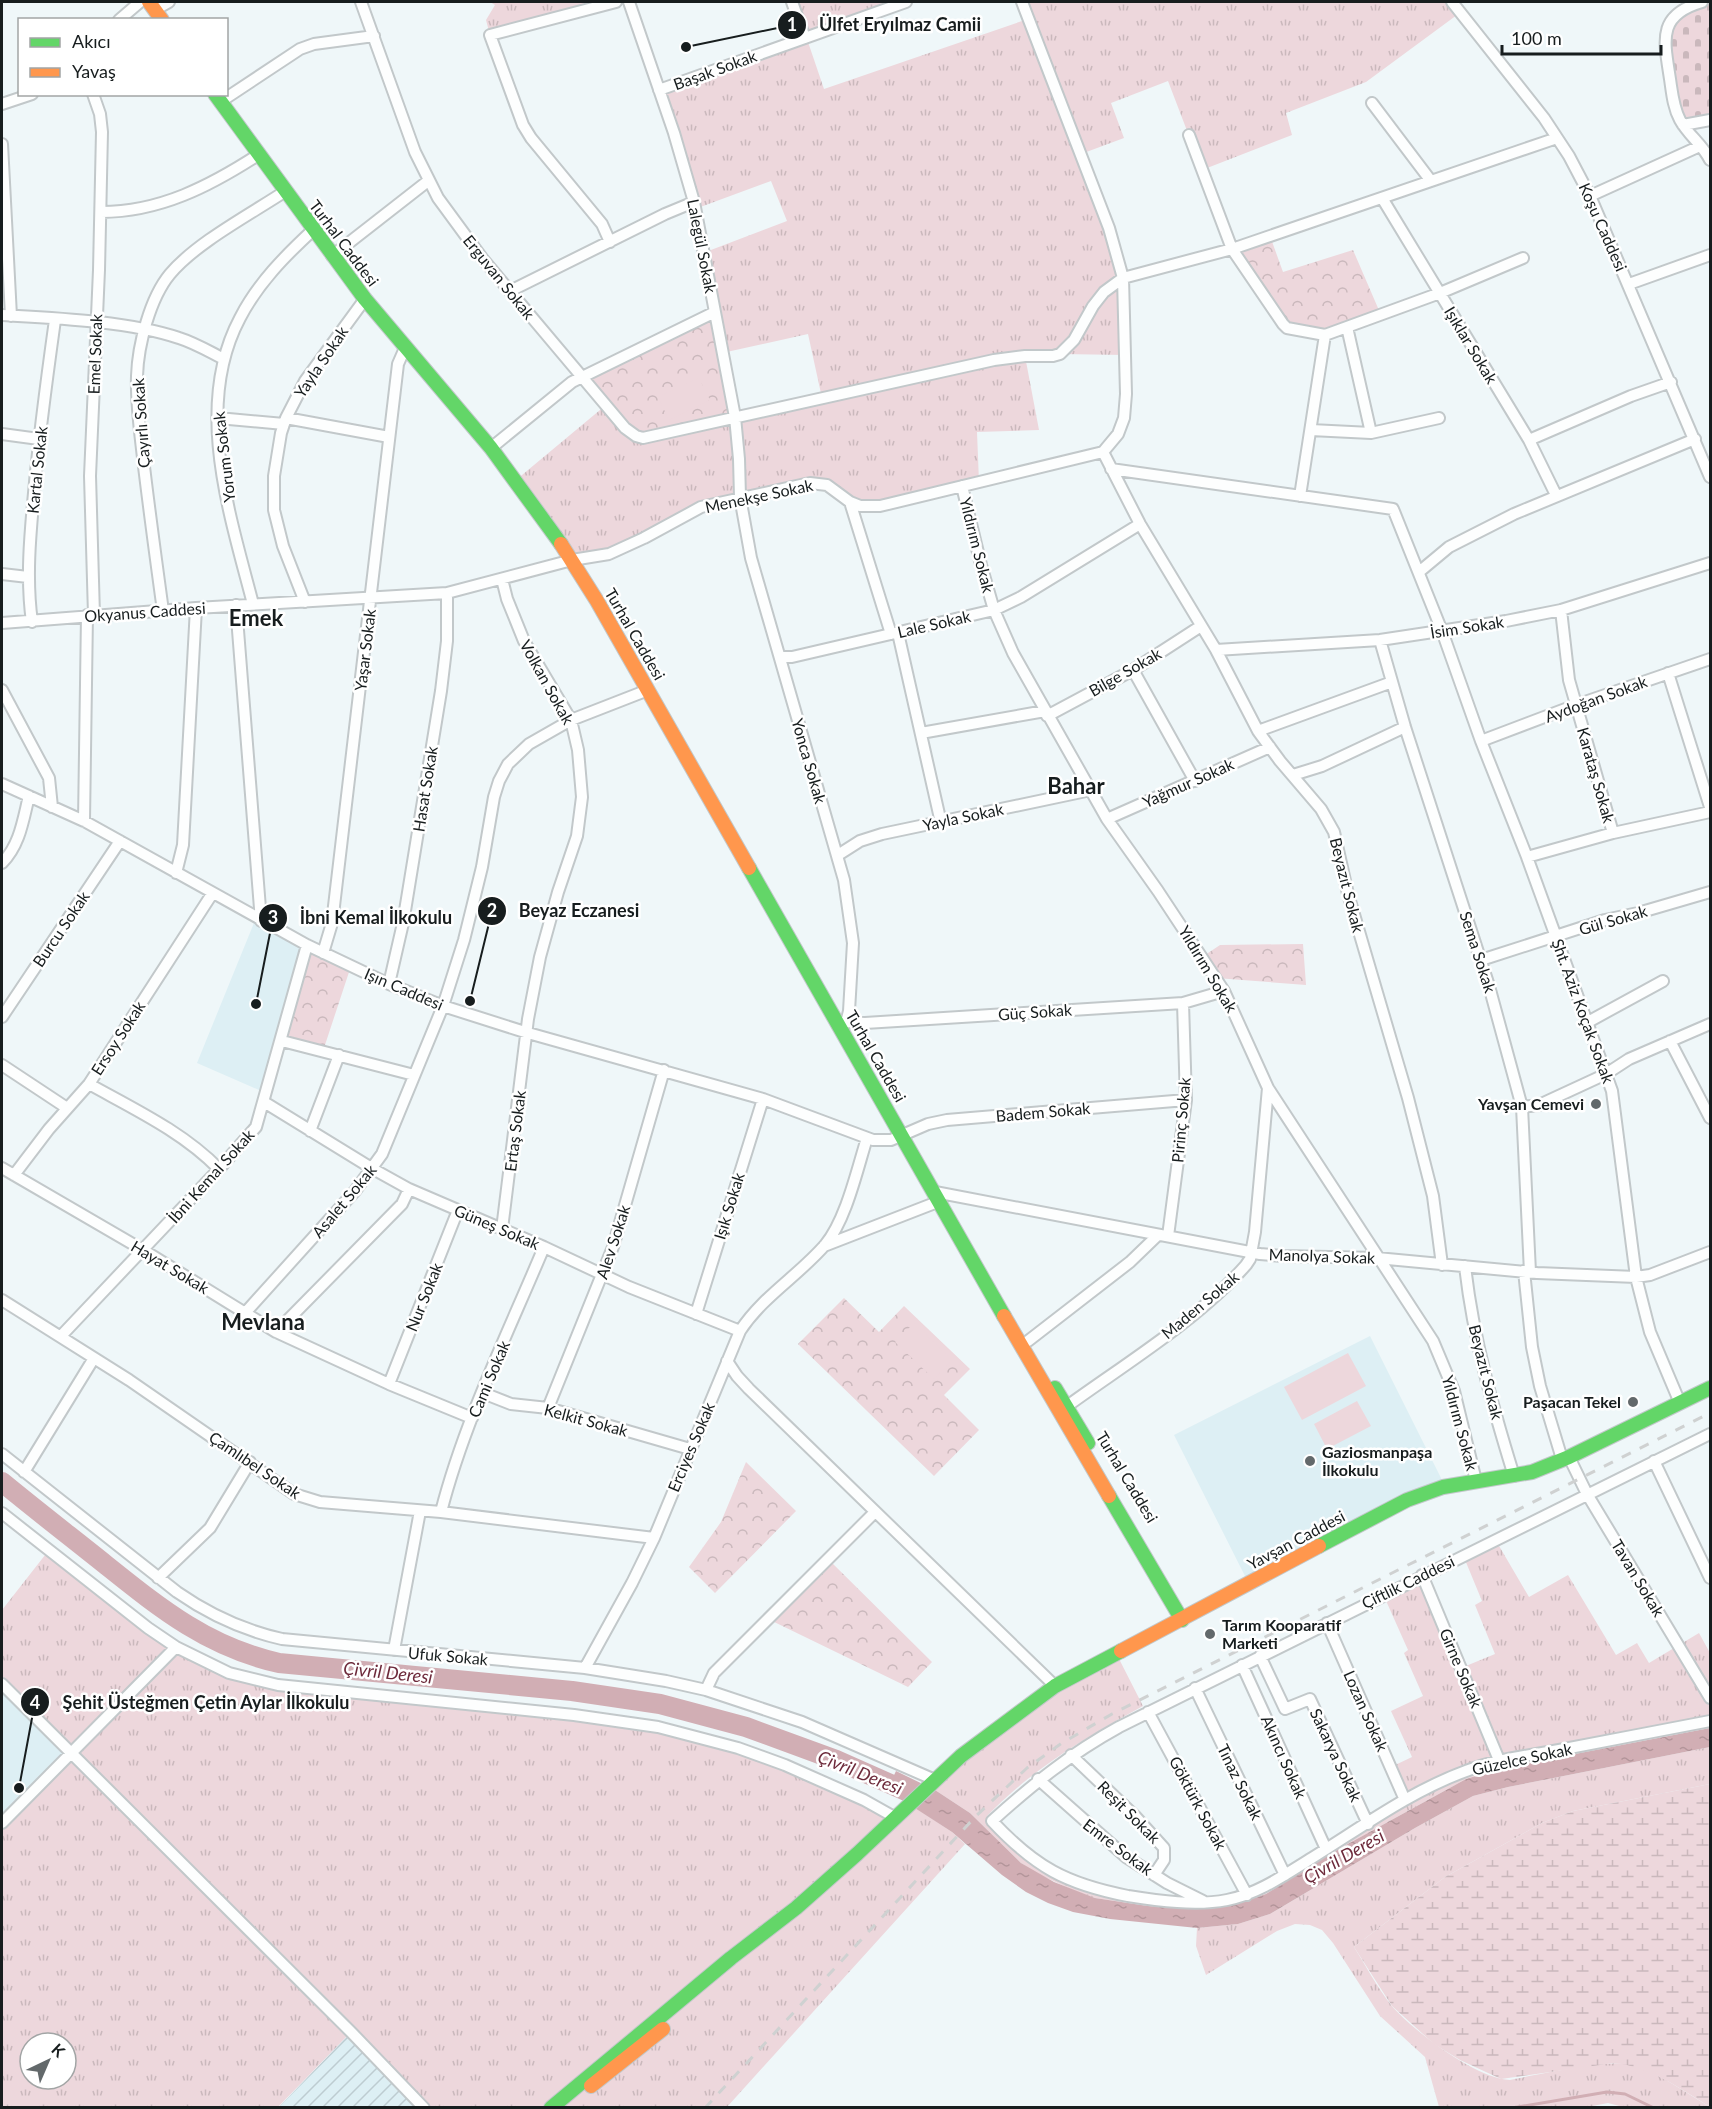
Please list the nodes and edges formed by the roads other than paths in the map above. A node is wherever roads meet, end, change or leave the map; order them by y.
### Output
1 (140, 2) edge
2 (170, 2) edge
3 (361, 2) edge
4 (616, 2) edge
5 (628, 2) edge
6 (792, 2) edge
7 (906, 2) edge
8 (1022, 2) edge
9 (1452, 2) edge
10 (1702, 2) edge
11 (155, 10) edge
12 (121, 18) edge
13 (374, 36) junction
14 (805, 38) junction
15 (659, 90) junction
16 (228, 92) edge
17 (26, 96) edge
18 (94, 96) edge
19 (218, 98) edge
20 (1372, 103) dead end
21 (2, 104) edge
22 (1710, 120) edge
23 (1683, 124) junction
24 (1189, 135) dead end
25 (1557, 138) junction
26 (2, 144) edge
27 (1700, 146) junction
28 (258, 155) junction
29 (1710, 160) edge
30 (428, 181) junction
31 (1431, 181) junction
32 (284, 192) junction
33 (1590, 196) junction
34 (1382, 198) junction
35 (694, 202) junction
36 (101, 212) junction
37 (312, 230) junction
38 (610, 242) junction
39 (1232, 249) junction
40 (1710, 255) edge
41 (332, 256) junction
42 (1523, 258) dead end
43 (1123, 279) junction
44 (1629, 284) junction
45 (510, 291) junction
46 (1440, 293) junction
47 (365, 299) junction
48 (715, 312) junction
49 (6, 315) edge
50 (55, 320) junction
51 (96, 323) junction
52 (1347, 327) junction
53 (145, 329) junction
54 (1325, 335) junction
55 (405, 348) junction
56 (224, 359) junction
57 (582, 377) junction
58 (1671, 382) junction
59 (735, 417) junction
60 (218, 418) junction
61 (1439, 418) dead end
62 (285, 421) junction
63 (1311, 430) junction
64 (1371, 433) junction
65 (2, 434) edge
66 (389, 437) junction
67 (39, 439) junction
68 (1695, 439) junction
69 (1529, 440) junction
70 (491, 448) junction
71 (1103, 452) junction
72 (1111, 469) junction
73 (1710, 477) edge
74 (962, 486) junction
75 (1556, 495) junction
76 (1300, 496) junction
77 (740, 497) junction
78 (850, 502) junction
79 (1140, 524) junction
80 (572, 560) junction
81 (1710, 563) edge
82 (1419, 572) junction
83 (2, 574) edge
84 (28, 577) junction
85 (502, 579) junction
86 (447, 593) junction
87 (371, 599) junction
88 (305, 602) junction
89 (253, 604) junction
90 (236, 605) junction
91 (196, 608) junction
92 (994, 610) junction
93 (1561, 610) junction
94 (163, 611) junction
95 (91, 615) junction
96 (32, 622) junction
97 (2, 623) edge
98 (1201, 626) junction
99 (1442, 631) junction
100 (895, 633) junction
101 (1380, 639) junction
102 (1216, 650) junction
103 (780, 657) junction
104 (1710, 659) edge
105 (1133, 670) junction
106 (1668, 674) junction
107 (1392, 682) junction
108 (2, 690) edge
109 (648, 690) junction
110 (1576, 705) junction
111 (1046, 713) junction
112 (571, 720) junction
113 (1405, 727) junction
114 (1258, 731) junction
115 (921, 733) junction
116 (1481, 741) junction
117 (1270, 747) junction
118 (1293, 775) junction
119 (1196, 781) junction
120 (2, 784) edge
121 (1091, 790) junction
122 (29, 796) junction
123 (52, 807) junction
124 (1710, 807) edge
125 (1710, 812) edge
126 (1107, 819) junction
127 (84, 821) junction
128 (940, 823) junction
129 (1613, 833) junction
130 (120, 841) junction
131 (838, 855) junction
132 (1527, 857) junction
133 (2, 863) edge
134 (176, 873) junction
135 (1710, 892) edge
136 (212, 894) junction
137 (261, 921) junction
138 (1556, 937) junction
139 (307, 945) junction
140 (323, 953) junction
141 (1481, 960) junction
142 (1663, 981) dead end
143 (389, 984) junction
144 (1224, 991) junction
145 (1184, 1003) junction
146 (443, 1006) junction
147 (2, 1017) edge
148 (1587, 1022) junction
149 (841, 1024) junction
150 (1710, 1024) edge
151 (528, 1033) junction
152 (282, 1041) junction
153 (1670, 1041) junction
154 (339, 1055) junction
155 (2, 1065) edge
156 (664, 1070) junction
157 (1606, 1074) junction
158 (414, 1075) junction
159 (88, 1084) junction
160 (1268, 1088) junction
161 (763, 1099) junction
162 (1186, 1100) junction
163 (264, 1102) junction
164 (1522, 1107) junction
165 (67, 1108) junction
166 (1710, 1118) edge
167 (310, 1131) junction
168 (902, 1135) junction
169 (867, 1138) junction
170 (2, 1168) edge
171 (219, 1169) junction
172 (373, 1169) junction
173 (14, 1175) junction
174 (409, 1189) junction
175 (938, 1197) junction
176 (458, 1210) junction
177 (502, 1229) junction
178 (959, 1235) junction
179 (1163, 1235) junction
180 (824, 1246) junction
181 (544, 1247) junction
182 (143, 1250) junction
183 (1251, 1252) junction
184 (1710, 1252) edge
185 (1377, 1258) junction
186 (1442, 1265) junction
187 (1465, 1266) junction
188 (1527, 1272) junction
189 (603, 1276) junction
190 (1636, 1277) junction
191 (2, 1300) edge
192 (245, 1312) junction
193 (696, 1314) junction
194 (740, 1331) junction
195 (276, 1332) junction
196 (61, 1336) junction
197 (1028, 1341) junction
198 (94, 1358) junction
199 (727, 1360) junction
200 (389, 1384) junction
201 (1710, 1388) edge
202 (483, 1393) junction
203 (1680, 1403) junction
204 (1066, 1407) junction
205 (548, 1408) junction
206 (472, 1418) junction
207 (1710, 1434) edge
208 (690, 1449) junction
209 (2, 1454) edge
210 (1566, 1458) junction
211 (1654, 1461) junction
212 (249, 1462) junction
213 (24, 1472) junction
214 (1514, 1476) junction
215 (1476, 1481) junction
216 (1587, 1494) junction
217 (420, 1511) junction
218 (441, 1512) junction
219 (875, 1512) junction
220 (2, 1513) edge
221 (654, 1538) junction
222 (1707, 1563) edge
223 (1422, 1575) junction
224 (158, 1578) junction
225 (1710, 1578) edge
226 (1186, 1618) junction
227 (1327, 1623) junction
228 (176, 1647) junction
229 (394, 1650) junction
230 (1260, 1656) junction
231 (1242, 1665) junction
232 (585, 1668) junction
233 (2, 1684) edge
234 (1055, 1686) junction
235 (1195, 1688) junction
236 (706, 1690) junction
237 (1710, 1698) edge
238 (1148, 1712) junction
239 (1710, 1721) edge
240 (71, 1753) junction
241 (1071, 1755) junction
242 (1499, 1760) junction
243 (1038, 1779) junction
244 (931, 1783) junction
245 (1405, 1800) junction
246 (900, 1814) junction
247 (992, 1821) joint
248 (2, 1823) edge
249 (1368, 1824) junction
250 (1326, 1849) junction
251 (1154, 1875) junction
252 (1285, 1875) junction
253 (1247, 1895) junction
254 (1206, 1903) junction
255 (796, 1908) junction
256 (424, 2108) edge
257 (551, 2108) edge
258 (564, 2108) edge

1 - 12 street
2 - 11 street
3 - 13 street, Erguvan Sokak
4 - 38 street
5 - 15 street, Lalegül Sokak
6 - 14 street
7 - 14 street, Başak Sokak
8 - 43 street
9 - 25 street, Koşu Caddesi
10 - 23 street
13 - 16 street
13 - 30 street, Erguvan Sokak
14 - 15 street, Başak Sokak
15 - 35 street, Lalegül Sokak
17 - 21 street
18 - 36 street, Emel Sokak
19 - 28 street, Turhal Caddesi
20 - 31 street
22 - 23 street
23 - 27 street
24 - 39 street
25 - 31 street
25 - 33 street, Koşu Caddesi
26 - 49 street
27 - 29 street
27 - 33 street
28 - 32 street, Turhal Caddesi
28 - 36 street
30 - 41 street
30 - 45 street, Erguvan Sokak
31 - 34 street
32 - 37 street, Turhal Caddesi
32 - 53 street, Çayırlı Sokak
33 - 44 street, Koşu Caddesi
34 - 39 street
34 - 46 street, Işıklar Sokak
35 - 38 street
35 - 48 street, Lalegül Sokak
36 - 51 street, Emel Sokak
37 - 41 street, Turhal Caddesi
37 - 56 street, Yorum Sokak
38 - 45 street
39 - 43 street
39 - 54 street
40 - 44 street
41 - 47 street, Turhal Caddesi
42 - 46 street
43 - 59 street, Erguvan Sokak
43 - 71 street
44 - 58 street, Koşu Caddesi
45 - 57 street, Erguvan Sokak
46 - 52 street
46 - 69 street, Işıklar Sokak
47 - 55 street, Turhal Caddesi
47 - 62 street, Yayla Sokak
48 - 57 street
48 - 59 street, Lalegül Sokak
49 - 50 street
50 - 51 street
50 - 67 street, Kartal Sokak
51 - 53 street
51 - 95 street, Emel Sokak
52 - 54 street
52 - 64 street
53 - 56 street
53 - 94 street, Çayırlı Sokak
54 - 63 street
55 - 66 street, Yaşar Sokak
55 - 70 street, Turhal Caddesi
56 - 60 street, Yorum Sokak
57 - 59 street, Erguvan Sokak
57 - 70 street
58 - 68 street, Koşu Caddesi
58 - 69 street
59 - 77 street, Lalegül Sokak
60 - 62 street
60 - 89 street, Yorum Sokak
61 - 64 street
62 - 66 street
62 - 88 street, Yayla Sokak
63 - 64 street
63 - 76 street
65 - 67 street
66 - 87 street, Yaşar Sokak
67 - 84 street, Kartal Sokak
68 - 73 street, Koşu Caddesi
68 - 75 street
69 - 75 street, Işıklar Sokak
70 - 80 street, Turhal Caddesi
71 - 72 street, Beyazıt Sokak
71 - 74 street
72 - 76 street
72 - 79 street, Beyazıt Sokak
74 - 78 street
74 - 92 street, Yıldırım Sokak
75 - 82 street
76 - 82 street, Şht. Aziz Koçak Sokak
77 - 78 street, Menekşe Sokak
77 - 80 street, Menekşe Sokak
77 - 103 street, Yonca Sokak
78 - 100 street
79 - 92 street, Lale Sokak
79 - 98 street, Beyazıt Sokak
80 - 85 street, Okyanus Caddesi
80 - 109 street, Turhal Caddesi
81 - 93 street, İsim Sokak
82 - 99 street, Şht. Aziz Koçak Sokak
83 - 84 street
84 - 96 street, Kartal Sokak
85 - 86 street, Okyanus Caddesi
85 - 112 street, Volkan Sokak
86 - 87 street, Okyanus Caddesi
86 - 143 street, Hasat Sokak
87 - 88 street, Okyanus Caddesi
87 - 140 street, Yaşar Sokak
88 - 89 street, Okyanus Caddesi
89 - 90 street, Okyanus Caddesi
90 - 91 street, Okyanus Caddesi
90 - 137 street
91 - 94 street, Okyanus Caddesi
91 - 134 street
92 - 100 street, Lale Sokak
92 - 111 street, Yıldırım Sokak
93 - 99 street, İsim Sokak
93 - 110 street, Karataş Sokak
94 - 95 street, Okyanus Caddesi
95 - 96 street, Okyanus Caddesi
95 - 127 street, Emel Sokak
96 - 97 street, Okyanus Caddesi
98 - 102 street, Beyazıt Sokak
98 - 105 street, Bilge Sokak
99 - 101 street, İsim Sokak
99 - 116 street, Şht. Aziz Koçak Sokak
100 - 103 street, Lale Sokak
100 - 115 street
101 - 102 street, İsim Sokak
101 - 107 street, Sema Sokak
102 - 114 street, Beyazıt Sokak
103 - 131 street, Yonca Sokak
104 - 106 street, Aydoğan Sokak
105 - 111 street, Bilge Sokak
105 - 119 street
106 - 110 street, Aydoğan Sokak
106 - 124 street
107 - 113 street, Sema Sokak
107 - 114 street
108 - 123 street
109 - 112 street, Asalet Sokak
109 - 149 street, Turhal Caddesi
110 - 116 street, Aydoğan Sokak
110 - 129 street, Karataş Sokak
111 - 115 street, Bilge Sokak
111 - 121 street, Yıldırım Sokak
112 - 146 street, Asalet Sokak
112 - 151 street, Volkan Sokak
113 - 118 street
113 - 141 street, Sema Sokak
114 - 117 street, Beyazıt Sokak
115 - 128 street
116 - 132 street, Şht. Aziz Koçak Sokak
117 - 118 street, Beyazıt Sokak
117 - 119 street, Yağmur Sokak
118 - 186 street, Beyazıt Sokak
119 - 126 street, Yağmur Sokak
120 - 122 street, Işın Caddesi
121 - 126 street, Yıldırım Sokak
121 - 128 street, Yayla Sokak
122 - 123 street, Işın Caddesi
122 - 133 street
123 - 127 street, Işın Caddesi
125 - 129 street
126 - 144 street, Yıldırım Sokak
127 - 130 street, Işın Caddesi
128 - 131 street, Yayla Sokak
129 - 132 street
130 - 134 street, Işın Caddesi
130 - 147 street, Burcu Sokak
131 - 149 street, Yonca Sokak
132 - 138 street, Şht. Aziz Koçak Sokak
134 - 136 street, Işın Caddesi
135 - 138 street, Gül Sokak
136 - 137 street, Işın Caddesi
136 - 159 street, Ersoy Sokak
137 - 139 street, Işın Caddesi
138 - 141 street, Gül Sokak
138 - 148 street, Şht. Aziz Koçak Sokak
139 - 140 street, Işın Caddesi
139 - 152 street, İbni Kemal Sokak
140 - 143 street, Işın Caddesi
141 - 164 street, Sema Sokak
142 - 148 street
143 - 146 street, Işın Caddesi
144 - 145 street, Güç Sokak
144 - 160 street, Yıldırım Sokak
145 - 149 street, Güç Sokak
145 - 162 street, Pirinç Sokak
146 - 151 street, Işın Caddesi
146 - 158 street, Asalet Sokak
148 - 157 street, Şht. Aziz Koçak Sokak
149 - 168 street, Turhal Caddesi
150 - 153 street
151 - 156 street, Işın Caddesi
151 - 177 street, Ertaş Sokak
152 - 154 street
152 - 163 street, İbni Kemal Sokak
153 - 157 street
153 - 166 street
154 - 158 street
154 - 167 street
155 - 165 street
156 - 161 street, Işın Caddesi
156 - 189 street, Alev Sokak
157 - 164 street
157 - 190 street, Şht. Aziz Koçak Sokak
158 - 172 street, Asalet Sokak
159 - 165 street, Ersoy Sokak
159 - 171 street
160 - 183 street, Maden Sokak
160 - 185 street, Yıldırım Sokak
161 - 169 street, Işın Caddesi
161 - 193 street, Işık Sokak
162 - 168 street, Badem Sokak
162 - 179 street, Pirinç Sokak
163 - 167 street, Güneş Sokak
163 - 171 street, İbni Kemal Sokak
164 - 188 street, Sema Sokak
165 - 173 street, Ersoy Sokak
167 - 172 street, Güneş Sokak
168 - 169 street, Işın Caddesi
168 - 175 street, Turhal Caddesi
169 - 180 street, Erciyes Sokak
170 - 173 street, Hayat Sokak
171 - 182 street, İbni Kemal Sokak
172 - 174 street, Güneş Sokak
172 - 192 street, Asalet Sokak
173 - 182 street, Hayat Sokak
174 - 176 street, Güneş Sokak
174 - 195 street
175 - 178 street, Turhal Caddesi
175 - 179 street, Manolya Sokak
175 - 180 street, Erciyes Sokak
176 - 177 street, Güneş Sokak
176 - 200 street, Nur Sokak
177 - 181 street, Güneş Sokak
178 - 197 street, Turhal Caddesi
178 - 226 street, Turhal Caddesi
179 - 183 street, Manolya Sokak
179 - 197 street
180 - 194 street, Erciyes Sokak
181 - 189 street, Güneş Sokak
181 - 202 street, Cami Sokak
182 - 192 street, Hayat Sokak
182 - 196 street, İbni Kemal Sokak
183 - 185 street, Manolya Sokak
183 - 204 street, Maden Sokak
184 - 190 street, Manolya Sokak
185 - 186 street, Manolya Sokak
185 - 215 street, Yıldırım Sokak
186 - 187 street, Manolya Sokak
187 - 188 street, Manolya Sokak
187 - 214 street, Beyazıt Sokak
188 - 190 street, Manolya Sokak
188 - 210 street, Sema Sokak
189 - 193 street, Güneş Sokak
189 - 205 street, Alev Sokak
190 - 203 street, Şht. Aziz Koçak Sokak
191 - 196 street, Çamlıbel Sokak
192 - 195 street, Hayat Sokak
193 - 194 street, Güneş Sokak
194 - 199 street, Erciyes Sokak
195 - 200 street, Hayat Sokak
196 - 198 street, Çamlıbel Sokak
197 - 204 street, Turhal Caddesi
198 - 212 street, Çamlıbel Sokak
198 - 213 street
199 - 208 street, Erciyes Sokak
199 - 219 street
200 - 206 street, Hayat Sokak
201 - 203 street, Yavşan Caddesi
202 - 205 street, Kelkit Sokak
202 - 206 street, Cami Sokak
203 - 210 street, Yavşan Caddesi
204 - 226 street, Turhal Caddesi
205 - 208 street, Kelkit Sokak
206 - 218 street, Cami Sokak
207 - 211 street, Çiftlik Caddesi
208 - 221 street, Erciyes Sokak
209 - 213 street, Ufuk Sokak
210 - 214 street, Yavşan Caddesi
210 - 216 street, Tavan Sokak
211 - 216 street, Çiftlik Caddesi
211 - 222 street
212 - 217 street, Çamlıbel Sokak
212 - 224 street
213 - 224 street, Ufuk Sokak
214 - 215 street, Yavşan Caddesi
215 - 226 street, Yavşan Caddesi
216 - 223 street, Çiftlik Caddesi
216 - 237 street, Tavan Sokak
217 - 218 street, Çamlıbel Sokak
217 - 229 street
218 - 221 street, Çamlıbel Sokak
219 - 234 street
219 - 236 street
220 - 228 street
221 - 232 street, Erciyes Sokak
222 - 225 street
223 - 227 street, Çiftlik Caddesi
223 - 242 street, Girne Sokak
224 - 229 street, Ufuk Sokak
226 - 234 street, Yavşan Caddesi
227 - 230 street, Çiftlik Caddesi
227 - 245 street, Lozan Sokak
228 - 240 street
228 - 246 street
229 - 232 street, Ufuk Sokak
230 - 231 street, Çiftlik Caddesi
230 - 249 street, Sakarya Sokak
231 - 235 street, Çiftlik Caddesi
231 - 250 street, Akıncı Sokak
232 - 236 street, Ufuk Sokak
233 - 240 street
234 - 244 street, Yavşan Caddesi
235 - 238 street, Çiftlik Caddesi
235 - 252 street, Tınaz Sokak
236 - 244 street, Ufuk Sokak
238 - 241 street, Çiftlik Caddesi
238 - 253 street, Göktürk Sokak
239 - 242 street, Güzelce Sokak
240 - 248 street
240 - 256 street
241 - 243 street, Çiftlik Caddesi
241 - 251 street, Reşit Sokak
242 - 245 street, Güzelce Sokak
243 - 247 street, Çiftlik Caddesi
243 - 251 street, Emre Sokak
244 - 246 street, Yavşan Caddesi
245 - 249 street, Güzelce Sokak
246 - 255 street, Yavşan Caddesi
247 - 254 street, Güzelce Sokak
249 - 250 street, Güzelce Sokak
250 - 252 street, Güzelce Sokak
251 - 254 street, Emre Sokak
252 - 253 street, Güzelce Sokak
253 - 254 street, Güzelce Sokak
255 - 257 street
255 - 258 street

